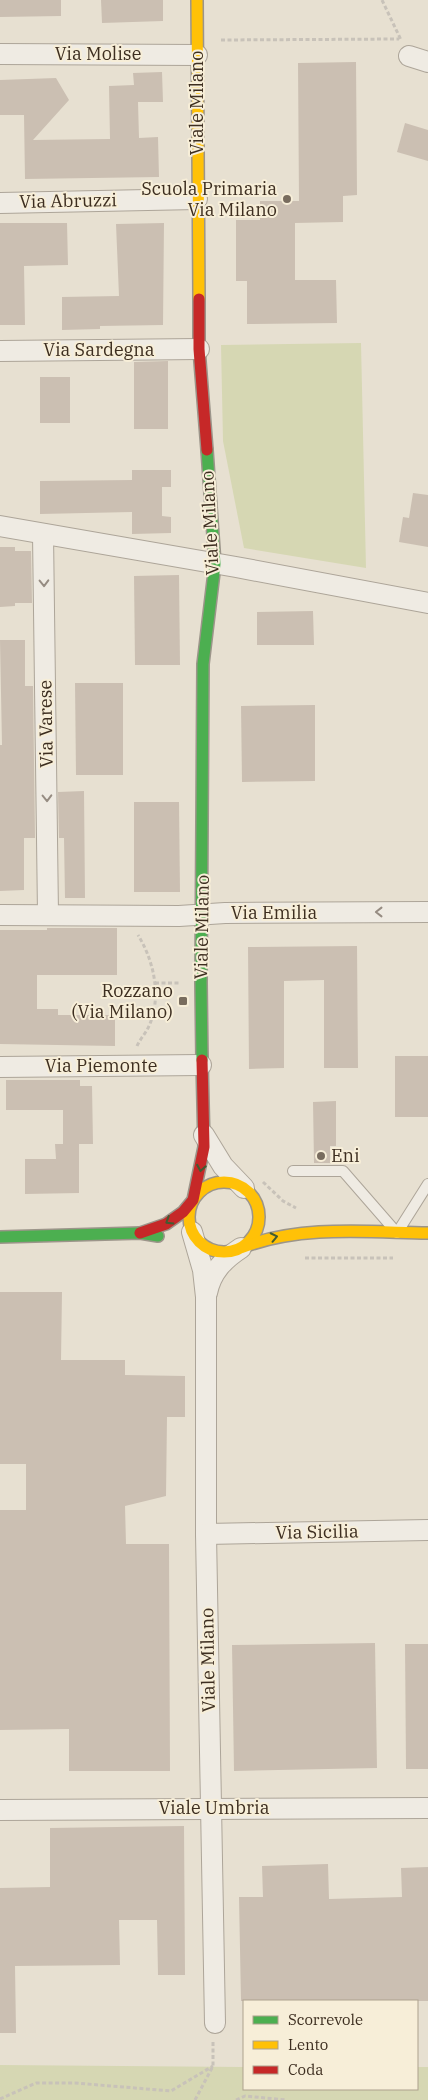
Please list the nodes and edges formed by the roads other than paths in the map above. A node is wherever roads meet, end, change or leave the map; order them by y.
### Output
1 (196, 0) edge
2 (197, 47) junction
3 (404, 47) road end
4 (0, 54) edge
5 (428, 62) edge
6 (197, 199) junction
7 (0, 202) edge
8 (199, 349) junction
9 (0, 351) edge
10 (0, 526) edge
11 (43, 534) junction
12 (215, 564) junction
13 (428, 604) edge
14 (428, 912) edge
15 (48, 914) junction
16 (201, 914) junction
17 (0, 915) edge
18 (201, 1066) junction
19 (0, 1067) edge
20 (204, 1135) junction
21 (293, 1171) dead end
22 (428, 1184) edge
23 (252, 1188) junction
24 (194, 1200) junction
25 (272, 1214) dead end
26 (285, 1223) dead end
27 (306, 1232) junction
28 (140, 1233) junction
29 (397, 1233) junction
30 (428, 1233) edge
31 (0, 1237) edge
32 (169, 1237) dead end
33 (194, 1241) junction
34 (242, 1248) junction
35 (206, 1297) junction
36 (428, 1530) edge
37 (206, 1534) junction
38 (211, 1808) junction
39 (428, 1808) edge
40 (0, 1810) edge
41 (215, 2024) road end

1 - 2 street, Viale Milano
2 - 4 street, Via Molise
2 - 6 street, Viale Milano
3 - 5 street
6 - 7 street, Via Abruzzi
6 - 8 street, Viale Milano
8 - 9 street, Via Sardegna
8 - 12 street, Viale Milano
10 - 11 street
11 - 12 street
11 -> 15 street, Via Varese
12 - 13 street
12 - 16 street, Viale Milano
14 -> 16 street, Via Emilia
15 - 16 street, Via Emilia
15 - 17 street, Via Emilia
16 - 18 street, Viale Milano
18 - 19 street, Via Piemonte
18 - 20 street, Viale Milano
20 - 23 street, Viale Milano
20 -> 24 street, Viale Milano
21 - 29 lane
22 - 29 lane
23 - 24 street
23 - 25 street
23 - 34 street
24 -> 28 street
24 - 33 street
26 - 27 street
27 - 29 street
34 -> 27 street
28 - 31 street
28 - 32 street
29 - 30 street
33 - 34 street
33 - 35 street
34 - 35 street
35 - 37 street, Viale Milano
36 - 37 street, Via Sicilia
37 - 38 street, Viale Milano
38 - 39 street, Viale Umbria
38 - 40 street, Viale Umbria
38 - 41 street, Viale Milano

